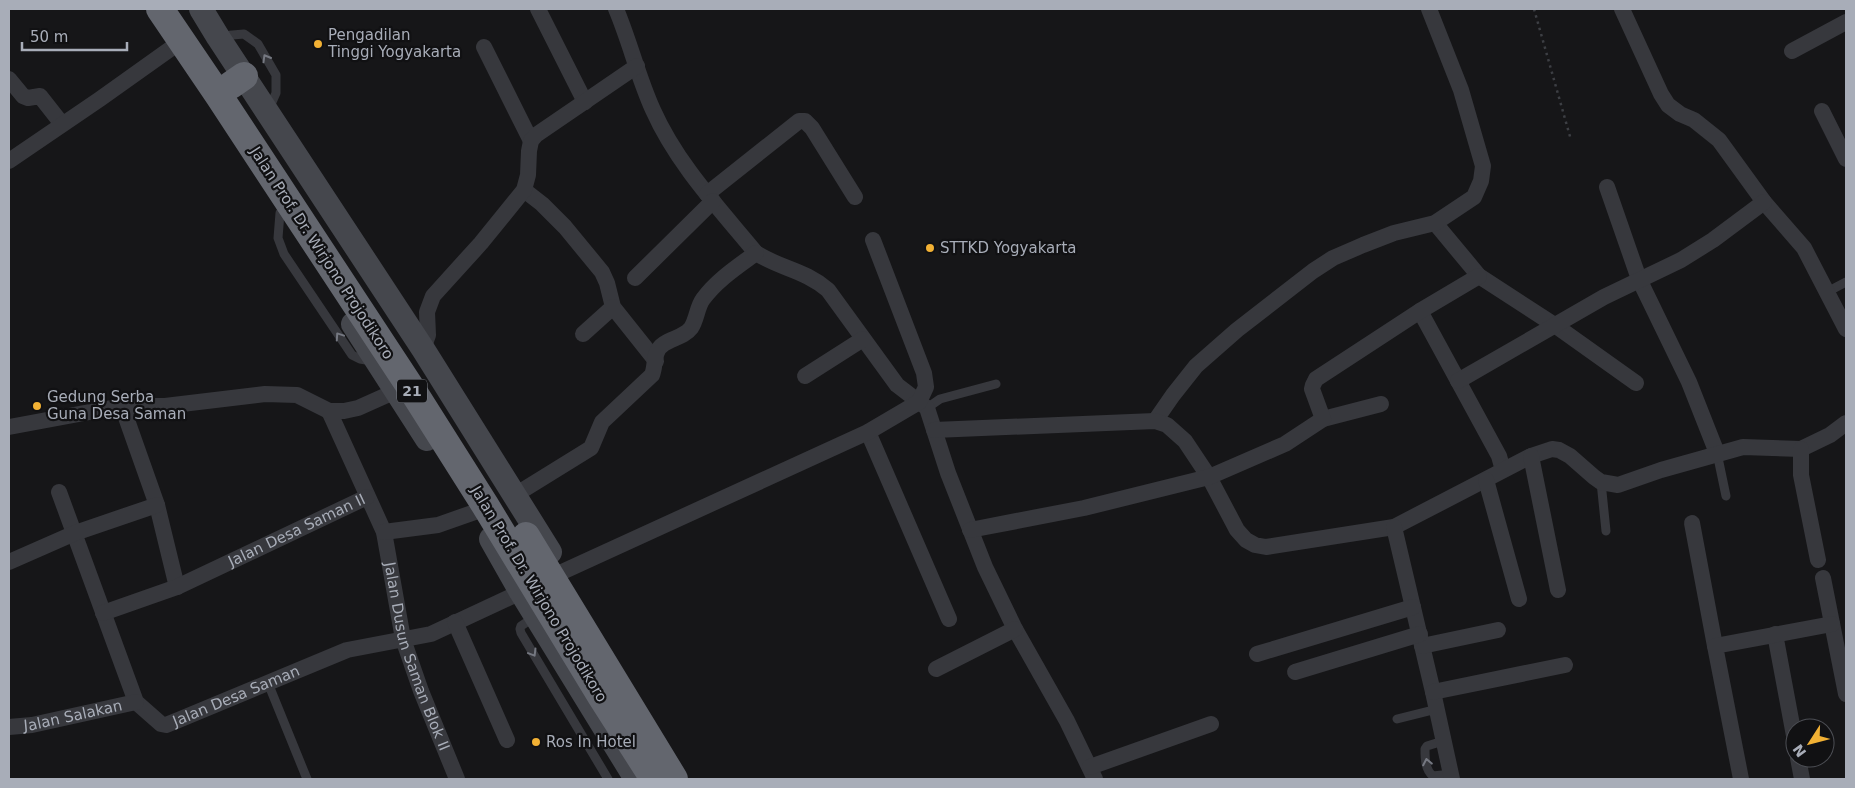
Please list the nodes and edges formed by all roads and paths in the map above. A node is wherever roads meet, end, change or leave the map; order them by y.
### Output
1 (147, 9) edge
2 (160, 9) edge
3 (182, 9) edge
4 (201, 9) edge
5 (538, 9) edge
6 (616, 9) edge
7 (1429, 9) edge
8 (1534, 9) edge
9 (1622, 9) edge
10 (1846, 22) edge
11 (218, 37) junction
12 (173, 47) junction
13 (484, 47) dead end
14 (1792, 51) dead end
15 (637, 66) junction
16 (9, 79) edge
17 (226, 90) junction
18 (585, 102) junction
19 (1822, 111) dead end
20 (268, 112) junction
21 (62, 124) junction
22 (1571, 140) dead end
23 (531, 141) junction
24 (1846, 159) edge
25 (9, 161) edge
26 (1607, 187) dead end
27 (524, 190) junction
28 (710, 197) junction
29 (855, 197) dead end
30 (1764, 202) junction
31 (1436, 223) junction
32 (873, 240) dead end
33 (756, 254) junction
34 (1479, 276) junction
35 (635, 278) dead end
36 (1639, 279) junction
37 (1846, 282) edge
38 (1827, 292) junction
39 (613, 307) junction
40 (1420, 311) junction
41 (1556, 326) junction
42 (1846, 329) edge
43 (584, 334) dead end
44 (863, 339) junction
45 (423, 349) junction
46 (656, 361) junction
47 (805, 376) dead end
48 (1458, 381) junction
49 (1636, 383) dead end
50 (996, 384) dead end
51 (396, 391) junction
52 (1381, 404) dead end
53 (923, 405) junction
54 (122, 406) junction
55 (329, 411) junction
56 (1323, 419) junction
57 (1155, 421) junction
58 (1846, 423) edge
59 (9, 428) edge
60 (934, 430) junction
61 (868, 432) junction
62 (1717, 453) junction
63 (1531, 456) junction
64 (1801, 461) junction
65 (1503, 470) junction
66 (1209, 477) junction
67 (1486, 480) junction
68 (1601, 482) junction
69 (59, 492) dead end
70 (515, 495) junction
71 (1726, 496) dead end
72 (367, 497) junction
73 (157, 505) junction
74 (475, 512) junction
75 (1692, 523) dead end
76 (1394, 528) junction
77 (970, 530) junction
78 (1606, 531) dead end
79 (384, 532) junction
80 (75, 533) junction
81 (1818, 560) dead end
82 (9, 562) edge
83 (562, 572) junction
84 (1823, 578) dead end
85 (177, 587) junction
86 (1558, 590) dead end
87 (521, 592) junction
88 (1519, 598) dead end
89 (1413, 607) junction
90 (104, 613) junction
91 (949, 618) dead end
92 (455, 622) junction
93 (1832, 624) junction
94 (1014, 629) junction
95 (1498, 630) dead end
96 (1775, 634) junction
97 (403, 639) junction
98 (1421, 640) junction
99 (1715, 646) junction
100 (1257, 654) dead end
101 (1564, 666) dead end
102 (936, 669) dead end
103 (1295, 672) dead end
104 (268, 683) junction
105 (1433, 692) junction
106 (1846, 694) edge
107 (136, 702) junction
108 (1437, 709) junction
109 (1791, 718) edge
110 (1397, 719) dead end
111 (587, 720) junction
112 (1211, 724) dead end
113 (9, 727) edge
114 (506, 740) dead end
115 (1092, 773) edge
116 (1451, 776) edge
117 (307, 779) edge
118 (457, 779) edge
119 (608, 779) edge
120 (636, 779) edge
121 (654, 779) edge
122 (674, 779) edge
123 (689, 779) edge
124 (1741, 779) edge

1 - 12 street
2 - 17 highway, Jalan Prof. Dr. Wirjono Projodikoro / 21
3 - 17 highway, 21
4 - 11 street
5 - 18 street
6 - 15 street
7 - 31 street
8 - 22 path
9 - 30 street
10 - 14 street
11 - 17 street
20 -> 11 lane
12 - 17 street
12 - 21 street
13 - 23 street
15 - 18 street
15 - 28 street
16 - 21 street
17 - 20 street
51 -> 17 street
17 - 121 highway, Jalan Prof. Dr. Wirjono Projodikoro / 21
17 - 122 highway, 21
18 - 23 street
19 - 24 street
20 - 45 street
21 - 25 street
23 - 27 street
26 - 36 street
27 - 39 street
27 - 45 street
28 - 29 street
28 - 33 street
28 - 35 street
30 - 36 street
30 - 38 street
31 - 34 street
31 - 57 street
32 - 53 street
33 - 44 street
33 - 46 street
34 - 40 street
34 - 41 street
36 - 41 street
36 - 62 street
37 - 38 lane
38 - 42 street
39 - 43 street
39 - 46 street
40 - 48 street
40 - 56 street
41 - 48 street
41 - 49 street
44 - 47 street
44 - 53 street
45 - 70 street
46 - 70 street
48 - 65 street
50 - 53 lane
51 - 55 street
51 - 74 street
52 - 56 street
53 - 60 street
53 - 61 street
54 - 55 street
54 - 59 street
54 - 73 street
55 - 72 street
56 - 66 street
57 - 60 street
57 - 66 street
58 - 64 street
60 - 77 street
61 - 83 street
61 - 91 street
62 - 64 street
62 - 68 street
62 - 71 lane
63 - 65 street
63 - 68 street
63 - 86 street
64 - 81 street
65 - 67 street
66 - 76 street
66 - 77 street
67 - 76 street
67 - 88 street
68 - 78 lane
69 - 80 street, Jalan Desa Saman
70 - 83 street
72 - 79 street, Jalan Desa Saman II
72 - 85 street, Jalan Desa Saman II
73 - 80 street
73 - 85 street
74 - 79 street
74 - 87 street
75 - 99 street
76 - 89 street
77 - 94 street
79 - 97 street, Jalan Dusun Saman Blok II
80 - 82 street
80 - 90 street, Jalan Desa Saman
83 - 123 street
84 - 93 street
85 - 90 street, Jalan Desa Saman II
87 - 92 street, Jalan Desa Saman
87 - 111 street
89 - 98 street
89 - 100 street
90 - 107 street, Jalan Desa Saman
92 - 97 street, Jalan Desa Saman
92 - 114 street
93 - 96 street
93 - 106 street
94 - 102 street
94 - 115 street
95 - 98 street
96 - 99 street
96 - 109 street
97 - 104 street, Jalan Desa Saman
97 - 118 street, Jalan Dusun Saman Blok II
98 - 103 street
98 - 105 street
99 - 124 street
101 - 105 street
104 - 107 street, Jalan Desa Saman
104 - 117 lane
105 - 108 street
107 - 113 street, Jalan Salakan
108 - 110 lane
108 - 116 street
111 - 119 lane
111 - 120 street
112 - 115 street

